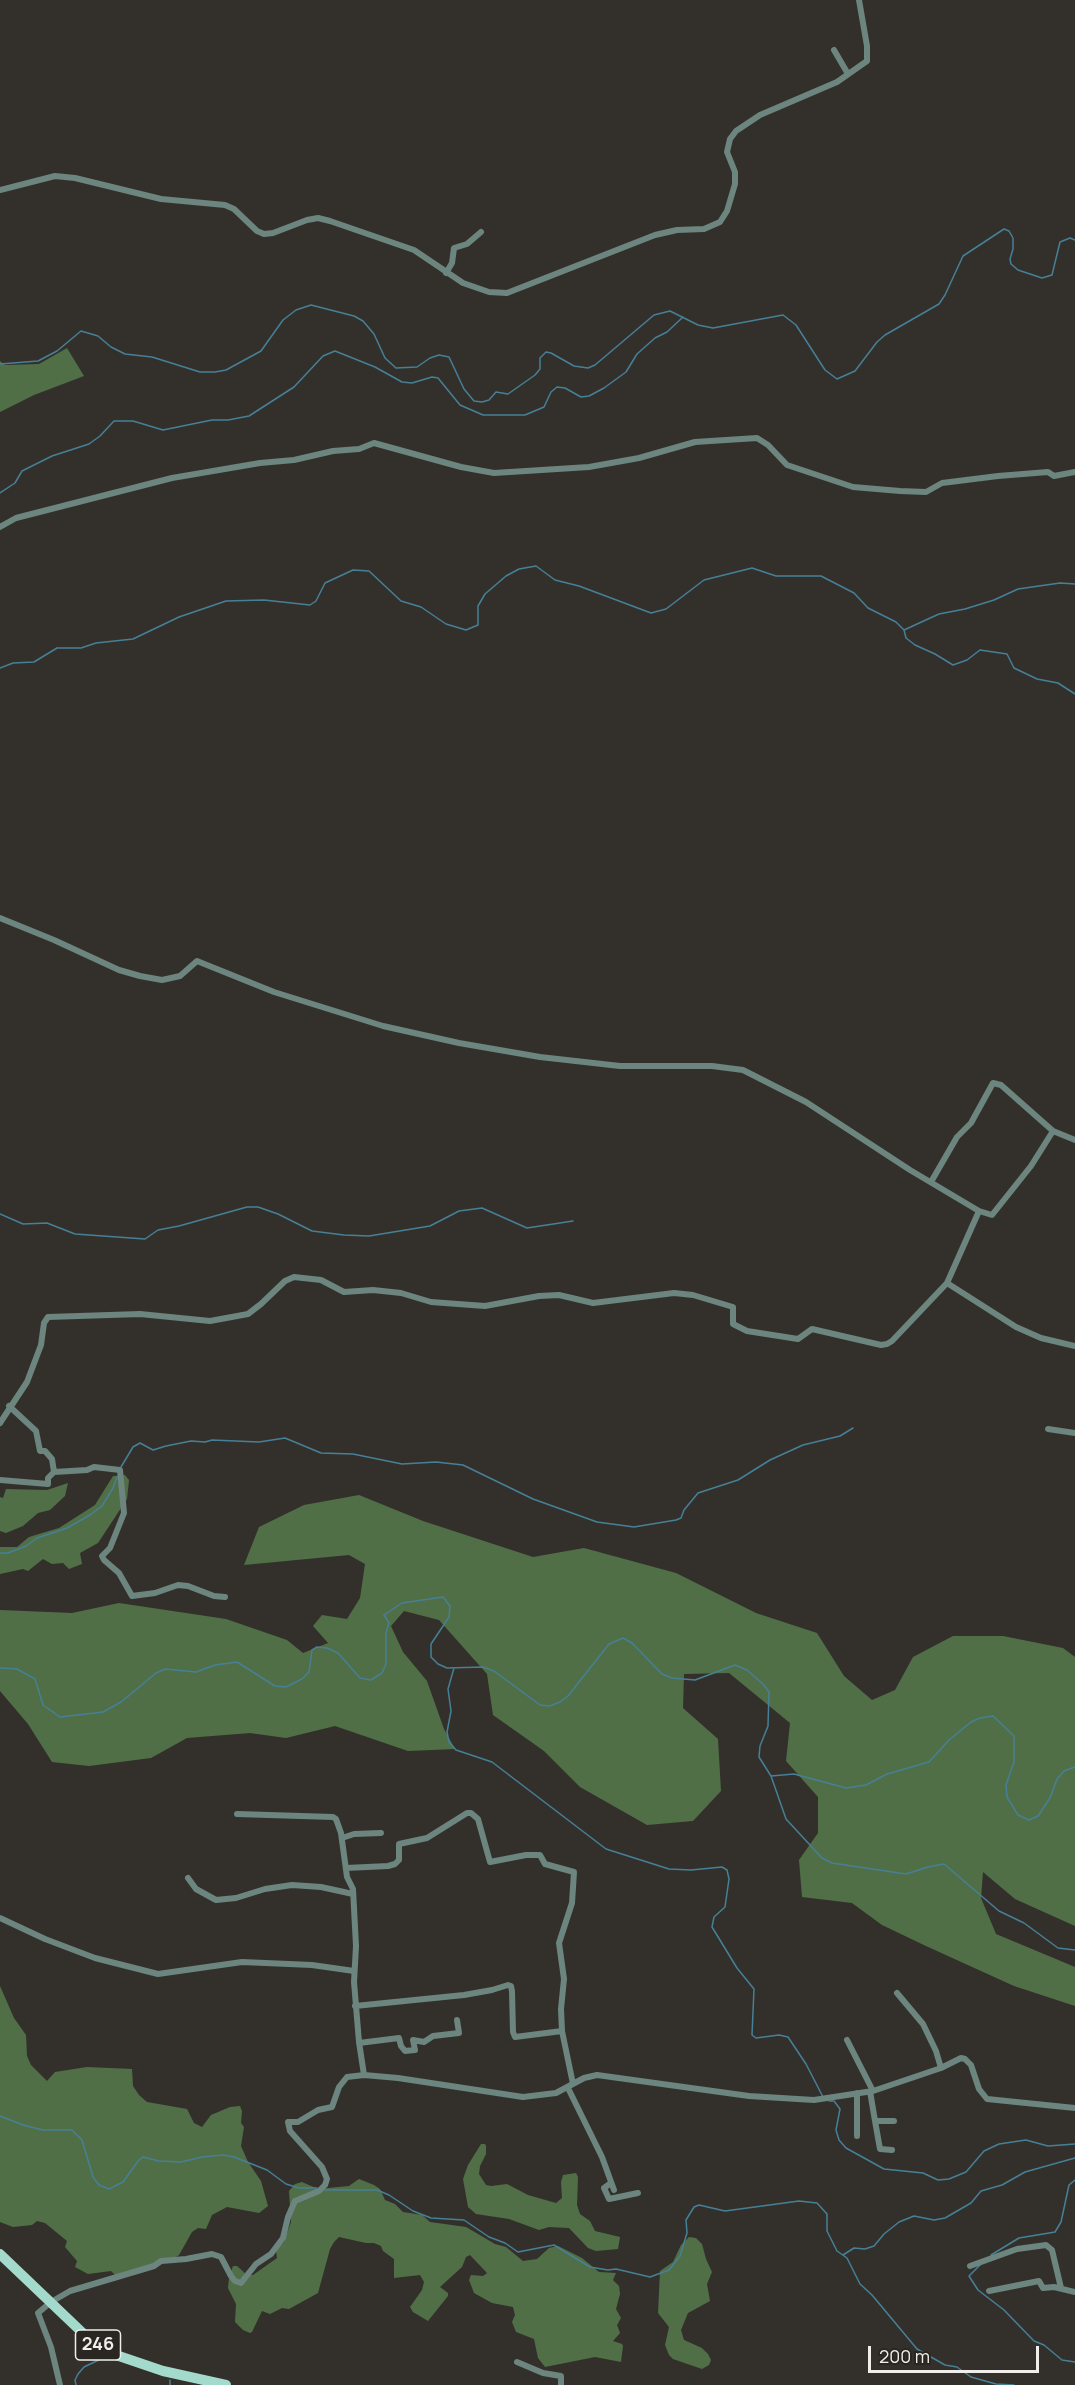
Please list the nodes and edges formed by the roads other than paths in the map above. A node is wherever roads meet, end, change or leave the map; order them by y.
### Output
1 (859, 0) edge
2 (834, 50) dead end
3 (848, 74) junction
4 (0, 190) edge
5 (481, 232) dead end
6 (446, 273) junction
7 (1075, 472) edge
8 (0, 527) edge
9 (0, 918) edge
10 (1053, 1131) junction
11 (1075, 1140) edge
12 (931, 1182) junction
13 (979, 1211) junction
14 (947, 1282) junction
15 (1075, 1346) edge
16 (9, 1406) junction
17 (0, 1423) edge
18 (1048, 1429) dead end
19 (1075, 1433) edge
20 (54, 1472) junction
21 (0, 1480) edge
22 (225, 1597) dead end
23 (237, 1814) dead end
24 (381, 1833) dead end
25 (342, 1838) junction
26 (346, 1868) junction
27 (188, 1878) dead end
28 (353, 1894) junction
29 (0, 1918) edge
30 (354, 1971) junction
31 (897, 1993) dead end
32 (356, 2006) junction
33 (457, 2020) dead end
34 (562, 2031) junction
35 (847, 2040) dead end
36 (359, 2043) junction
37 (941, 2068) junction
38 (364, 2075) junction
39 (570, 2086) junction
40 (872, 2091) junction
41 (857, 2093) junction
42 (1075, 2108) edge
43 (875, 2121) junction
44 (894, 2121) dead end
45 (857, 2136) dead end
46 (892, 2151) dead end
47 (638, 2193) dead end
48 (0, 2254) edge
49 (970, 2266) dead end
50 (1060, 2288) junction
51 (989, 2291) dead end
52 (1075, 2292) edge
53 (51, 2302) junction
54 (517, 2362) dead end
55 (60, 2385) edge
56 (226, 2385) edge
57 (561, 2385) edge

1 - 3 street
2 - 3 street
3 - 6 street
4 - 6 street
5 - 6 street
7 - 8 street
9 - 12 street
10 - 11 street
10 - 12 street
10 - 13 street
12 - 13 street
13 - 14 street
14 - 15 street
14 - 16 street
16 - 17 street
16 - 20 street
18 - 19 street
20 - 21 street
20 - 22 street
23 - 25 street
24 - 25 street
25 - 26 street
26 - 28 street
26 - 34 street
27 - 28 street
28 - 30 street
29 - 30 street
30 - 32 street
31 - 37 street
32 - 34 street
32 - 36 street
33 - 36 street
34 - 39 street
35 - 40 street
36 - 38 street
37 - 40 street
37 - 42 street
38 - 39 street
38 - 53 street
39 - 41 street
39 - 47 street
40 - 41 street
40 - 43 street
41 - 45 street
43 - 44 street
43 - 46 street
48 - 53 main road, 246
49 - 50 street
50 - 51 street
50 - 52 street
53 - 55 street
53 - 56 main road, 246
54 - 57 street

